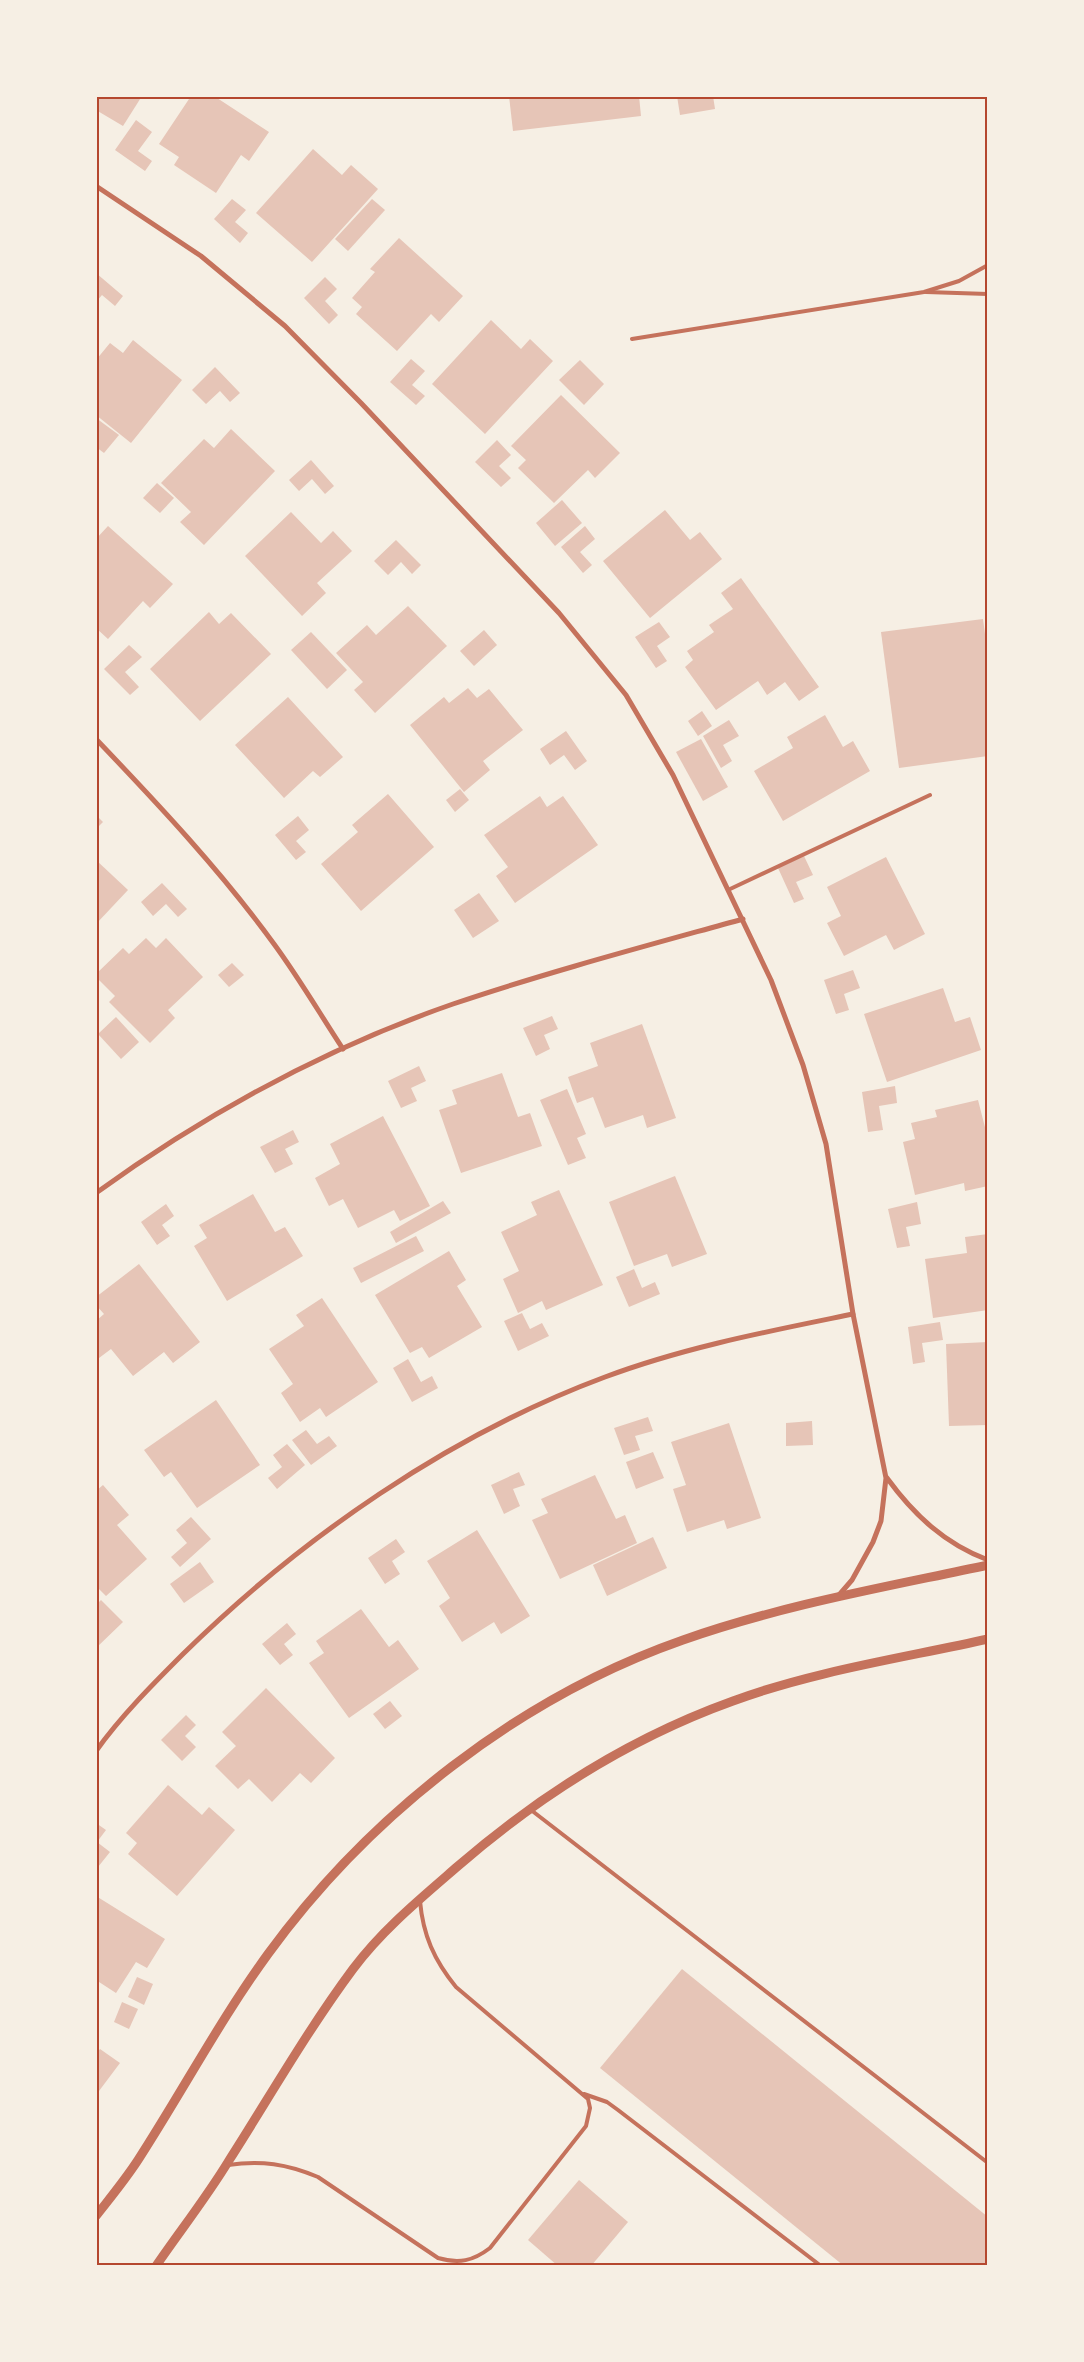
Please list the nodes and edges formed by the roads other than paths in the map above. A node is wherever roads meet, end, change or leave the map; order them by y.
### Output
1 (96, 186) edge
2 (988, 265) edge
3 (924, 292) junction
4 (988, 294) edge
5 (632, 339) dead end
6 (96, 739) edge
7 (930, 795) dead end
8 (728, 890) junction
9 (743, 919) junction
10 (343, 1049) junction
11 (96, 1194) edge
12 (853, 1314) junction
13 (886, 1478) junction
14 (988, 1560) edge
15 (988, 1566) edge
16 (838, 1597) junction
17 (988, 1639) edge
18 (96, 1751) edge
19 (529, 1809) junction
20 (420, 1898) junction
21 (582, 2094) junction
22 (988, 2163) edge
23 (226, 2166) junction
24 (96, 2216) edge
25 (453, 2264) edge
26 (156, 2266) edge
27 (821, 2266) edge

1 - 8 street
2 - 3 lane
3 - 4 lane
3 - 5 lane
6 - 10 street
7 - 8 lane
8 - 9 street
9 - 10 street
9 - 12 street
10 - 11 street
12 - 13 street
12 - 18 street
13 - 14 street
13 - 16 street
15 - 16 street
16 - 24 street
17 - 19 street
19 - 20 street
19 - 22 lane
20 - 21 lane
20 - 23 street
21 - 25 lane
21 - 27 lane
23 - 25 lane
23 - 26 street

